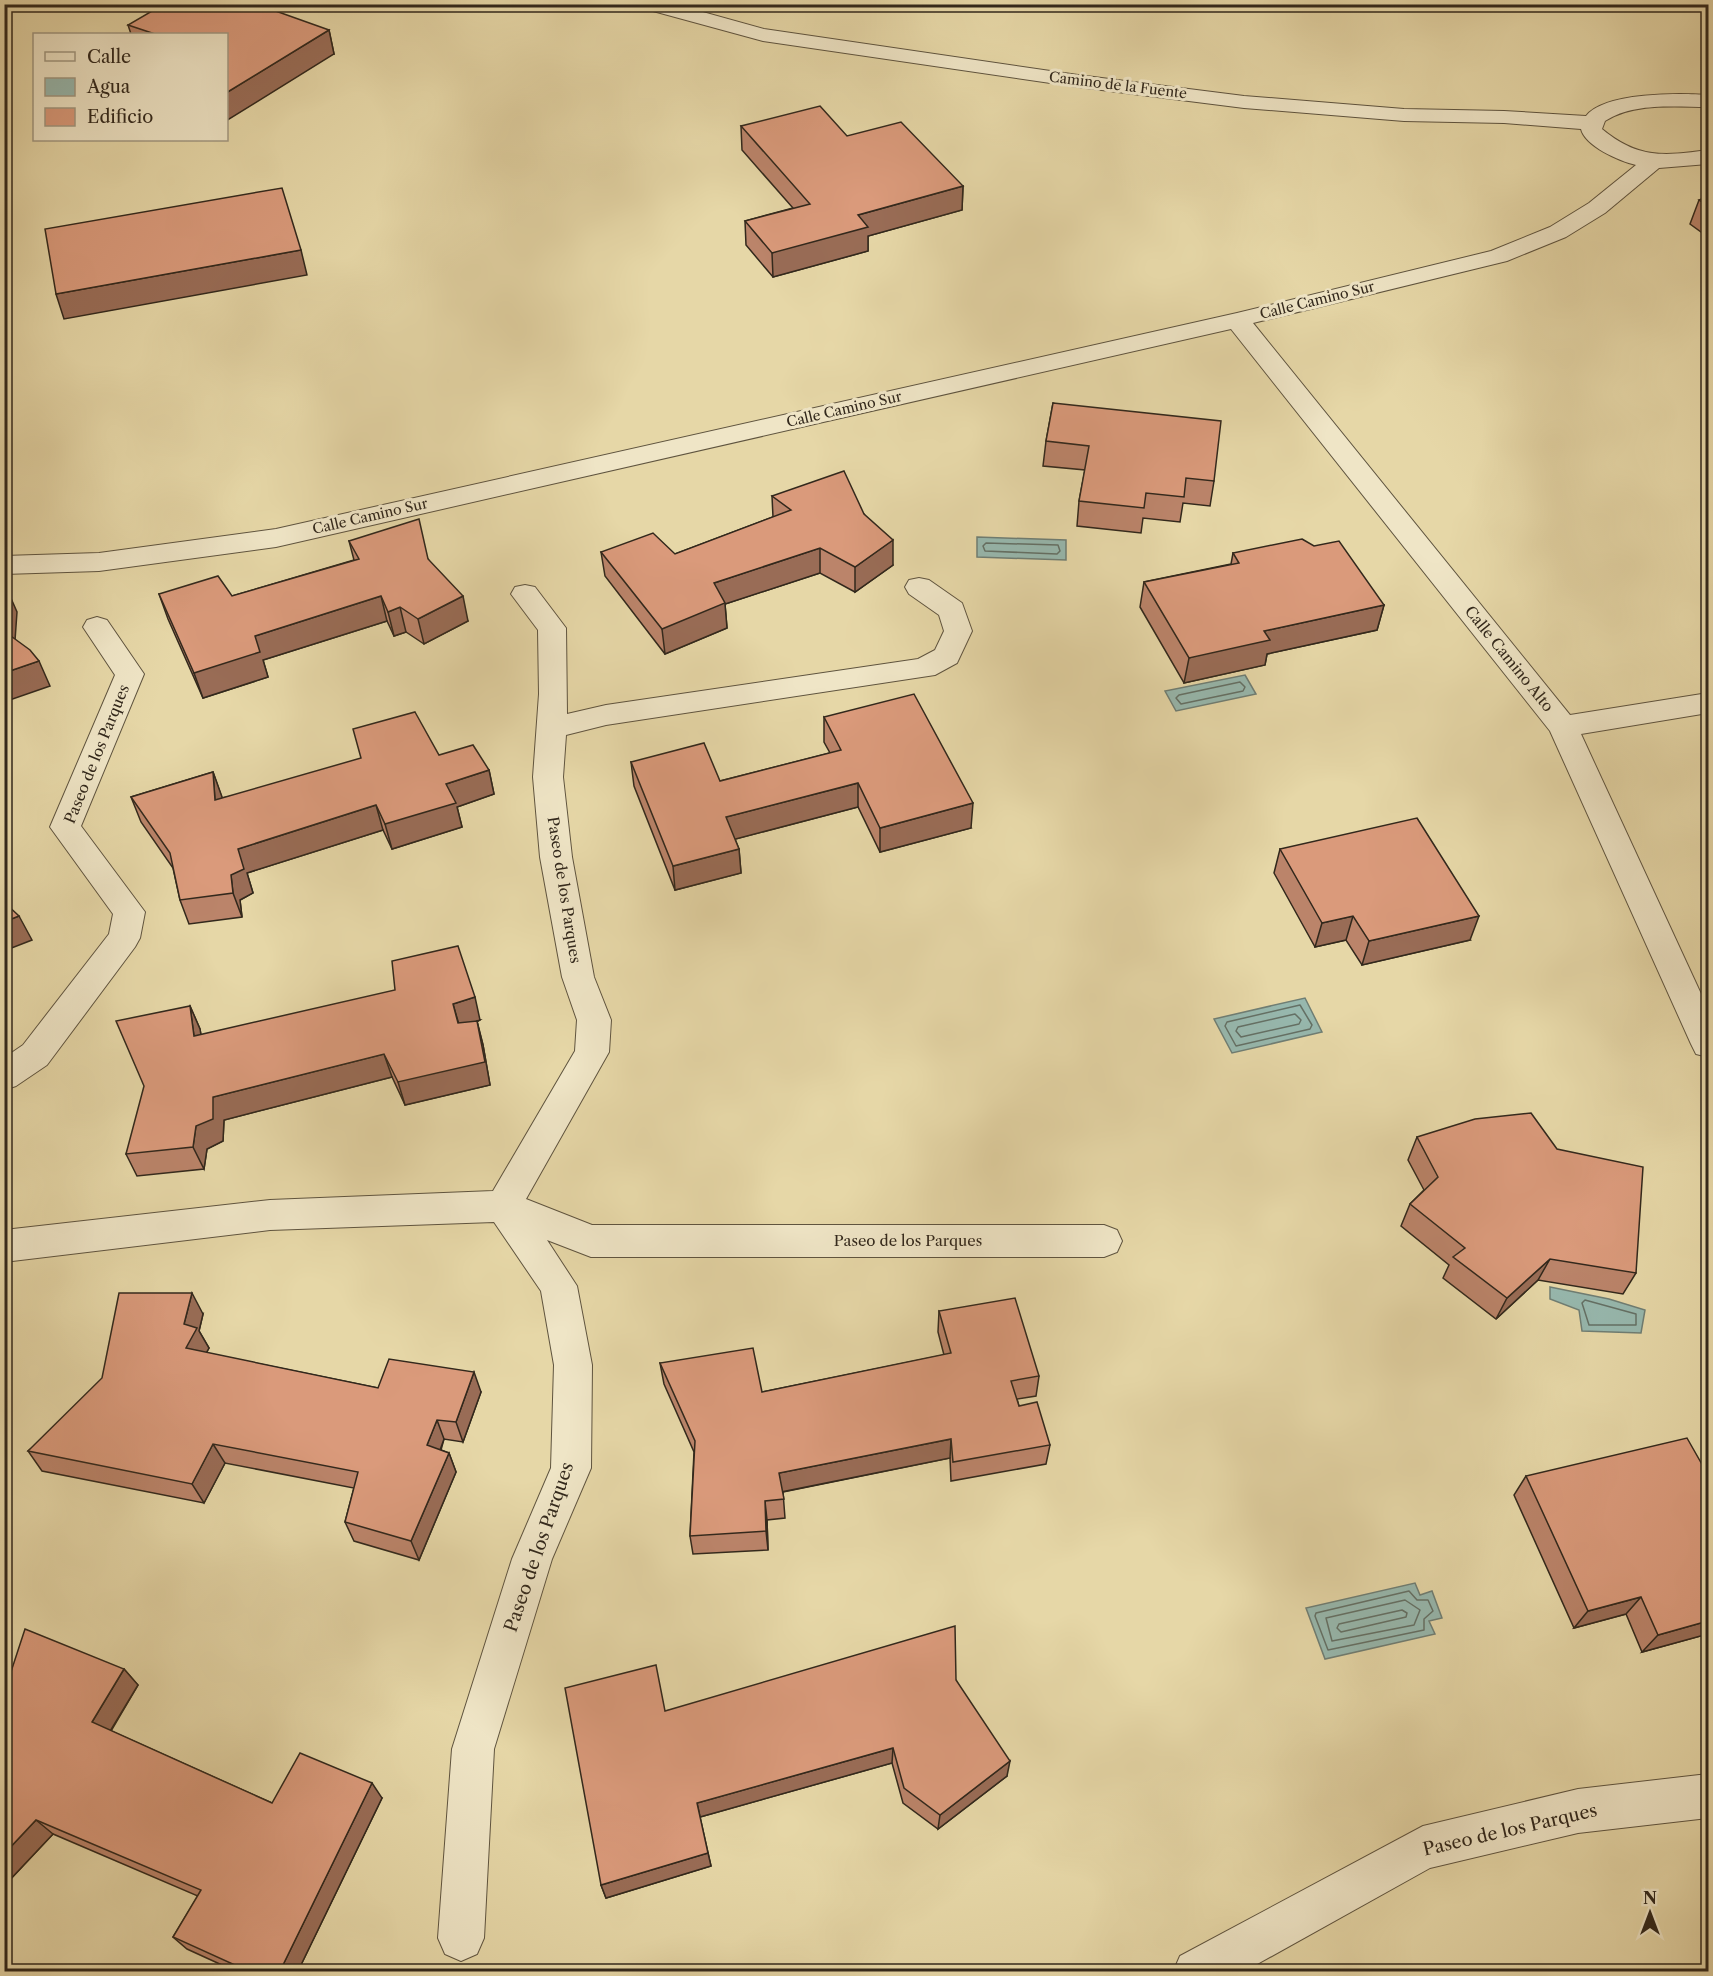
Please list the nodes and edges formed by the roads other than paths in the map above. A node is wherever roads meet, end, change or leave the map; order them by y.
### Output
1 (649, 4) edge
2 (1708, 101) edge
3 (1593, 123) junction
4 (1708, 157) edge
5 (1653, 162) junction
6 (1237, 320) junction
7 (4, 565) edge
8 (919, 587) dead end
9 (525, 594) dead end
10 (98, 627) dead end
11 (1708, 703) edge
12 (1563, 727) junction
13 (552, 728) junction
14 (1708, 1044) edge
15 (4, 1076) edge
16 (503, 1206) junction
17 (1104, 1241) dead end
18 (4, 1246) edge
19 (1708, 1796) edge
20 (461, 1938) dead end
21 (1196, 1971) edge

1 - 3 street, Camino de la Fuente
2 - 3 street
3 - 5 street
4 - 5 street
5 - 6 street, Calle Camino Sur
6 - 7 street, Calle Camino Sur
6 - 12 street, Calle Camino Alto
8 - 13 street
9 - 13 street, Paseo de los Parques
10 - 15 street, Paseo de los Parques
11 - 12 street
12 - 14 street, Calle Camino Alto
13 - 16 street, Paseo de los Parques
16 - 17 street, Paseo de los Parques
16 - 18 street, Paseo de los Parques
16 - 20 street, Paseo de los Parques
19 - 21 street, Paseo de los Parques

